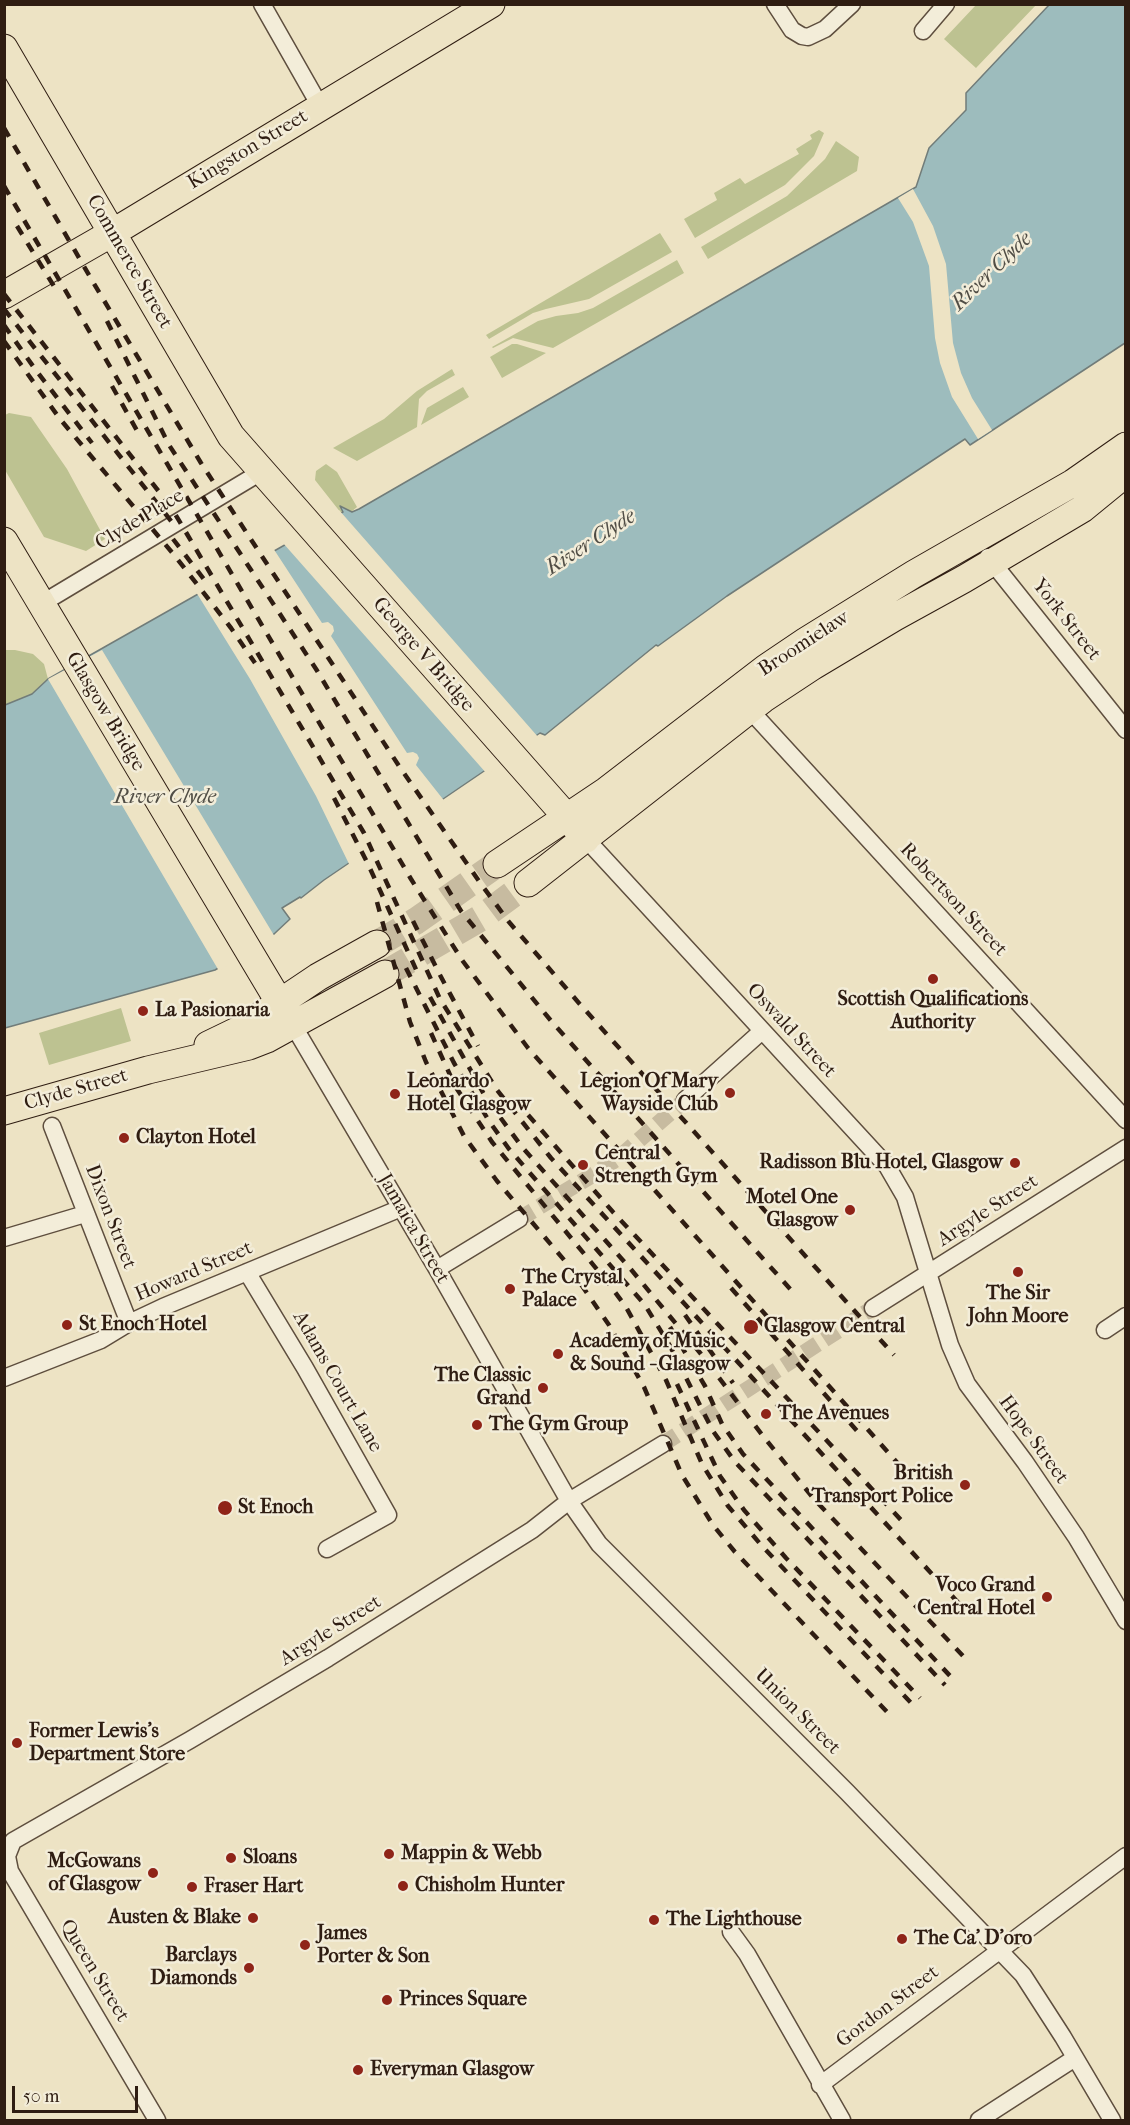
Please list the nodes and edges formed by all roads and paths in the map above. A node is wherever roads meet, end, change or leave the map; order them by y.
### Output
1 (262, 4) edge
2 (491, 4) edge
3 (775, 4) edge
4 (852, 4) edge
5 (946, 4) edge
6 (923, 31) dead end
7 (4, 48) edge
8 (320, 106) junction
9 (112, 233) junction
10 (4, 295) edge
11 (1125, 446) edge
12 (1125, 472) edge
13 (267, 479) junction
14 (4, 541) edge
15 (967, 544) junction
16 (994, 562) junction
17 (45, 611) junction
18 (749, 709) junction
19 (1125, 730) edge
20 (567, 817) junction
21 (585, 839) junction
22 (497, 864) tunnel mouth
23 (528, 883) tunnel mouth
24 (376, 944) tunnel mouth
25 (253, 959) joint
26 (385, 974) tunnel mouth
27 (286, 1014) junction
28 (762, 1030) junction
29 (148, 1070) junction
30 (685, 1100) tunnel mouth
31 (4, 1111) edge
32 (1125, 1120) edge
33 (52, 1126) dead end
34 (1125, 1148) edge
35 (401, 1208) junction
36 (85, 1214) junction
37 (519, 1219) tunnel mouth
38 (4, 1238) edge
39 (437, 1269) junction
40 (247, 1272) junction
41 (929, 1273) junction
42 (873, 1308) tunnel mouth
43 (1125, 1316) edge
44 (129, 1323) junction
45 (1105, 1330) dead end
46 (4, 1378) edge
47 (663, 1444) tunnel mouth
48 (570, 1501) junction
49 (327, 1549) dead end
50 (1125, 1621) edge
51 (13, 1841) joint
52 (1125, 1856) edge
53 (731, 1932) dead end
54 (999, 1950) junction
55 (1075, 2058) junction
56 (820, 2085) junction
57 (157, 2121) edge
58 (842, 2121) edge
59 (979, 2121) edge
60 (1112, 2121) edge

1 - 8 street
2 - 8 main road, Kingston Street
3 - 4 street
5 - 6 street
7 - 9 main road, Commerce Street
8 - 9 main road, Kingston Street
9 - 10 main road, Kingston Street
9 - 13 main road, Commerce Street
11 - 15 main road, Broomielaw
12 - 16 main road, Broomielaw
13 - 17 street, Clyde Place
13 - 20 main road, George V Bridge
14 - 17 main road, Glasgow Bridge
15 - 16 street, York Street
15 - 20 main road, Broomielaw
16 - 18 main road, Broomielaw
16 - 19 street, York Street
17 - 25 main road, Glasgow Bridge
18 - 21 main road, Broomielaw
18 - 32 street, Robertson Street
20 - 21 main road, George V Bridge
20 - 22 main road, Broomielaw
21 - 23 main road, Broomielaw
21 - 28 street, Oswald Street
24 - 27 main road
25 - 27 main road, Jamaica Street
26 - 27 main road
27 - 29 main road, Clyde Street
27 - 29 main road, Clyde Street
27 - 35 street, Jamaica Street
28 - 30 street
28 - 41 street, Oswald Street
29 - 31 main road, Clyde Street
33 - 36 street, Dixon Street
34 - 41 street, Argyle Street
35 - 39 street, Jamaica Street
35 - 40 street, Howard Street
36 - 38 street
36 - 44 street, Dixon Street
37 - 39 street
39 - 48 street, Jamaica Street
40 - 44 street, Howard Street
40 - 49 street, Adams Court Lane
41 - 42 street, Argyle Street
41 - 50 street, Hope Street
43 - 45 street
44 - 46 street, Howard Street
47 - 48 street, Argyle Street
48 - 51 street, Argyle Street
48 - 54 street, Union Street
51 - 57 street, Queen Street
52 - 54 street, Gordon Street
53 - 56 street
54 - 55 street, Union Street
54 - 56 street, Gordon Street
55 - 59 street
55 - 60 street, Union Street
56 - 58 street

